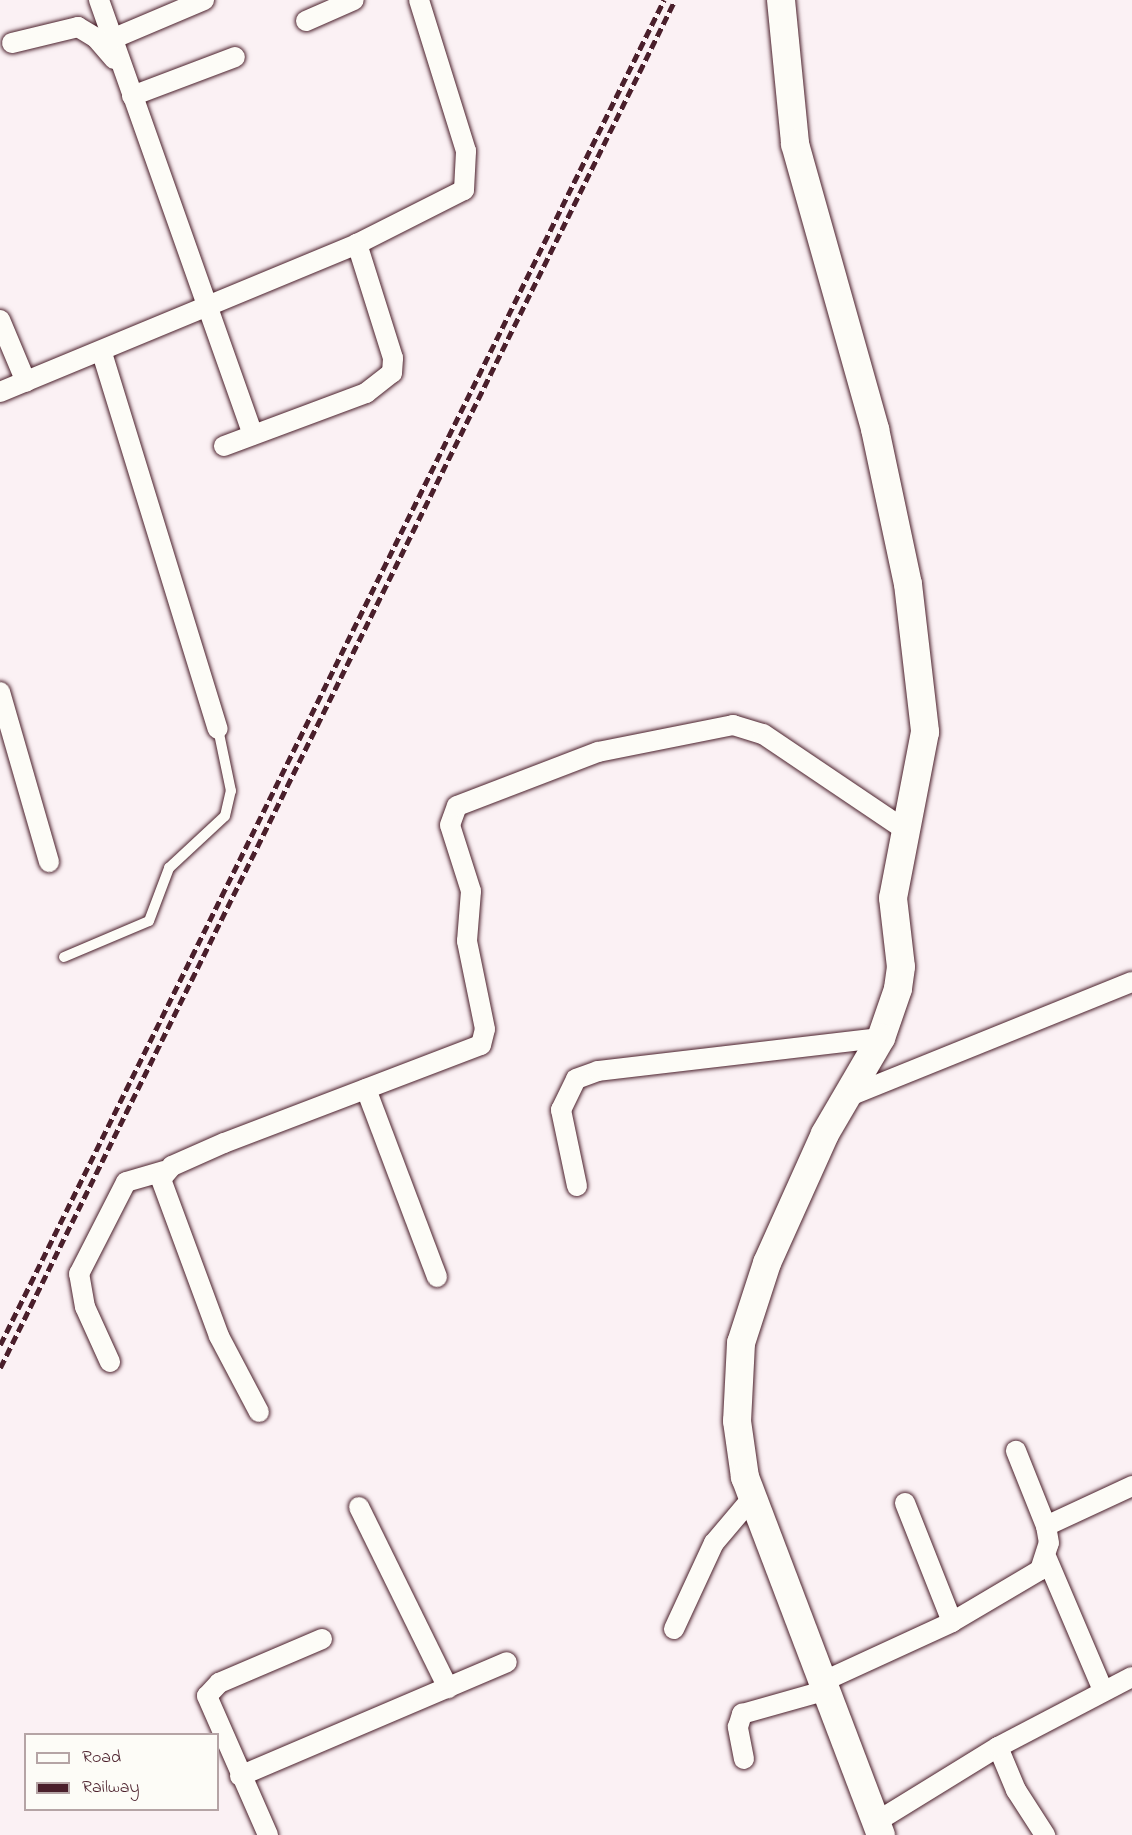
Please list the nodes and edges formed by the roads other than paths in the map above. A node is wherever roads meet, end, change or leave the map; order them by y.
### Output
1 (99, 0) edge
2 (204, 0) edge
3 (354, 0) edge
4 (419, 0) edge
5 (781, 0) edge
6 (306, 21) dead end
7 (112, 39) junction
8 (12, 43) dead end
9 (236, 57) dead end
10 (125, 76) junction
11 (132, 96) junction
12 (357, 244) junction
13 (207, 309) junction
14 (0, 320) edge
15 (102, 353) junction
16 (26, 382) junction
17 (0, 392) edge
18 (253, 435) junction
19 (224, 446) dead end
20 (1, 698) edge
21 (218, 729) joint
22 (908, 831) junction
23 (49, 862) dead end
24 (64, 957) dead end
25 (1132, 981) edge
26 (881, 1038) junction
27 (366, 1089) junction
28 (847, 1097) junction
29 (164, 1171) junction
30 (577, 1186) dead end
31 (437, 1276) dead end
32 (110, 1362) dead end
33 (259, 1412) dead end
34 (1016, 1451) dead end
35 (1132, 1486) edge
36 (752, 1498) junction
37 (904, 1503) dead end
38 (359, 1507) dead end
39 (1046, 1526) junction
40 (1047, 1559) junction
41 (952, 1622) junction
42 (674, 1629) dead end
43 (322, 1639) dead end
44 (507, 1662) dead end
45 (1132, 1677) edge
46 (825, 1685) junction
47 (448, 1688) junction
48 (1104, 1690) junction
49 (998, 1747) junction
50 (744, 1759) dead end
51 (240, 1776) junction
52 (879, 1829) edge
53 (268, 1835) edge
54 (1046, 1835) edge

1 - 7 street
2 - 7 street
3 - 6 street
4 - 12 street
5 - 22 street
7 - 10 street
8 - 10 street
9 - 11 street
10 - 11 street
11 - 13 street
12 - 13 street
12 - 18 street
13 - 15 street
13 - 18 street
14 - 16 street
15 - 16 street
15 - 21 street
16 - 17 street
18 - 19 street
20 - 23 street
21 - 24 lane
22 - 26 street
22 - 27 street
25 - 28 street
26 - 28 street
26 - 30 street
27 - 29 street
27 - 31 street
28 - 36 street
29 - 32 street
29 - 33 street
34 - 39 street
35 - 39 street
36 - 42 street
36 - 46 street
37 - 41 street
38 - 47 street
39 - 40 street
40 - 41 street
40 - 48 street
41 - 46 street
43 - 51 street
44 - 47 street
45 - 48 street
46 - 50 street
46 - 52 street
47 - 51 street
48 - 49 street
49 - 52 street
49 - 54 street
51 - 53 street

